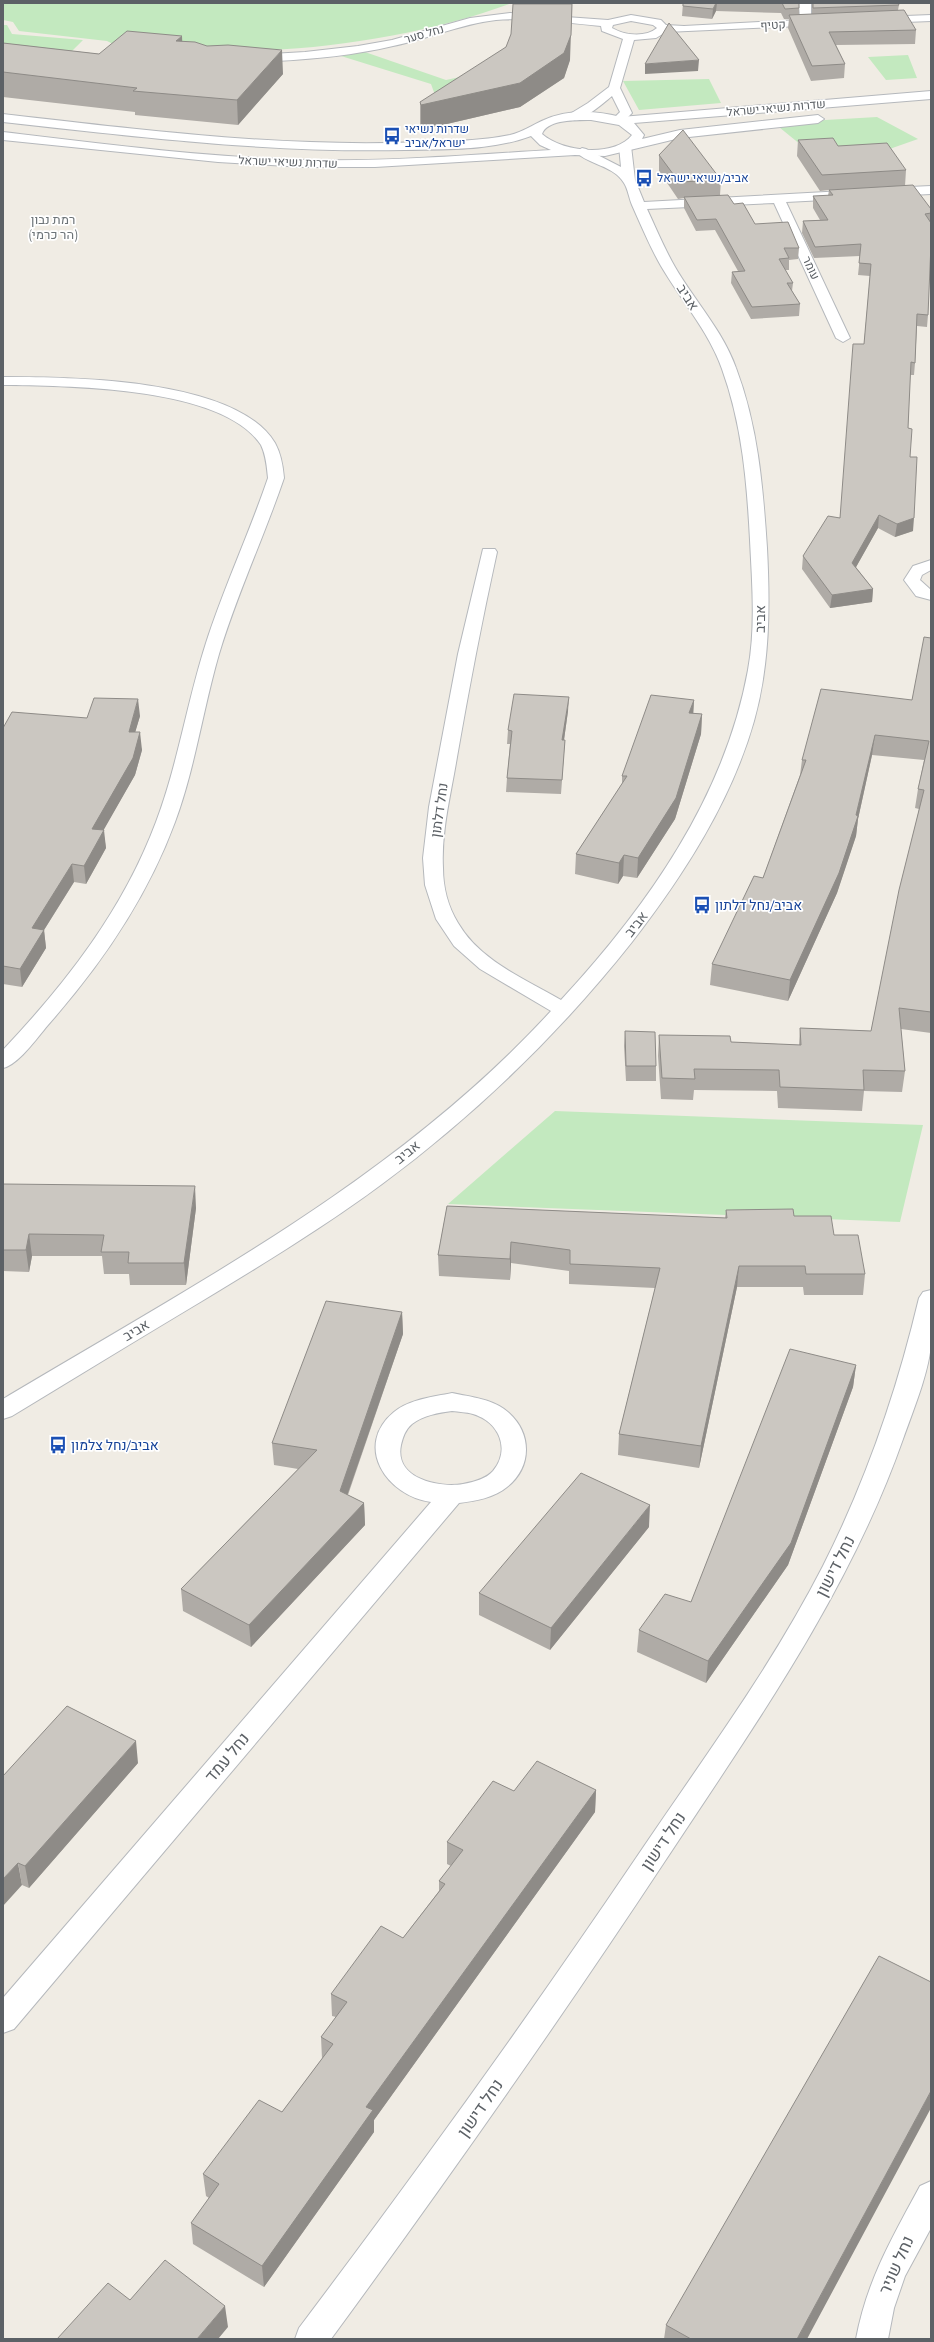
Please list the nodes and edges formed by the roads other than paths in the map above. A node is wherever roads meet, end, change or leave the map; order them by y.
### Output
1 (805, 3) edge
2 (931, 18) edge
3 (869, 20) edge
4 (830, 22) edge
5 (608, 23) junction
6 (806, 23) junction
7 (663, 28) junction
8 (630, 36) junction
9 (240, 58) edge
10 (614, 88) junction
11 (931, 95) edge
12 (571, 117) junction
13 (3, 118) edge
14 (827, 118) dead end
15 (619, 121) junction
16 (537, 130) junction
17 (3, 136) edge
18 (627, 146) junction
19 (578, 152) junction
20 (628, 180) junction
21 (931, 190) edge
22 (878, 193) edge
23 (855, 194) edge
24 (778, 198) junction
25 (639, 206) junction
26 (843, 338) dead end
27 (3, 380) edge
28 (489, 552) dead end
29 (931, 565) edge
30 (931, 596) edge
31 (563, 1010) junction
32 (3, 1062) edge
33 (931, 1298) edge
34 (3, 1410) edge
35 (451, 1495) junction
36 (3, 2020) edge
37 (931, 2196) edge
38 (311, 2339) edge
39 (872, 2339) edge

1 - 6 street
2 - 3 street
4 - 6 street, קטיף
5 - 7 street, נחל סער
5 - 8 street
5 - 9 street, נחל סער
6 - 7 street, קטיף
7 - 8 street
8 - 10 street
10 - 12 street
10 - 15 street
11 - 15 street, שדרות נשיאי ישראל
12 - 15 street
12 - 16 street, שדרות נשיאי ישראל
13 - 16 street, שדרות נשיאי ישראל
14 - 18 street, שדרות נשיאי ישראל
15 - 18 street
16 - 19 street
17 - 19 street, שדרות נשיאי ישראל
18 - 19 street, שדרות נשיאי ישראל
18 - 20 street, אביב
19 - 20 street, אביב
20 - 25 street, אביב
21 - 22 street
23 - 24 street
24 - 25 street
24 - 26 street, עומר
25 - 31 street, אביב
27 - 32 street
28 - 31 street, נחל דלתון
29 - 30 street
31 - 34 street, אביב
33 - 38 street, נחל דישון
35 - 35 street
35 - 36 street, נחל עמד
37 - 39 street, נחל שניר

